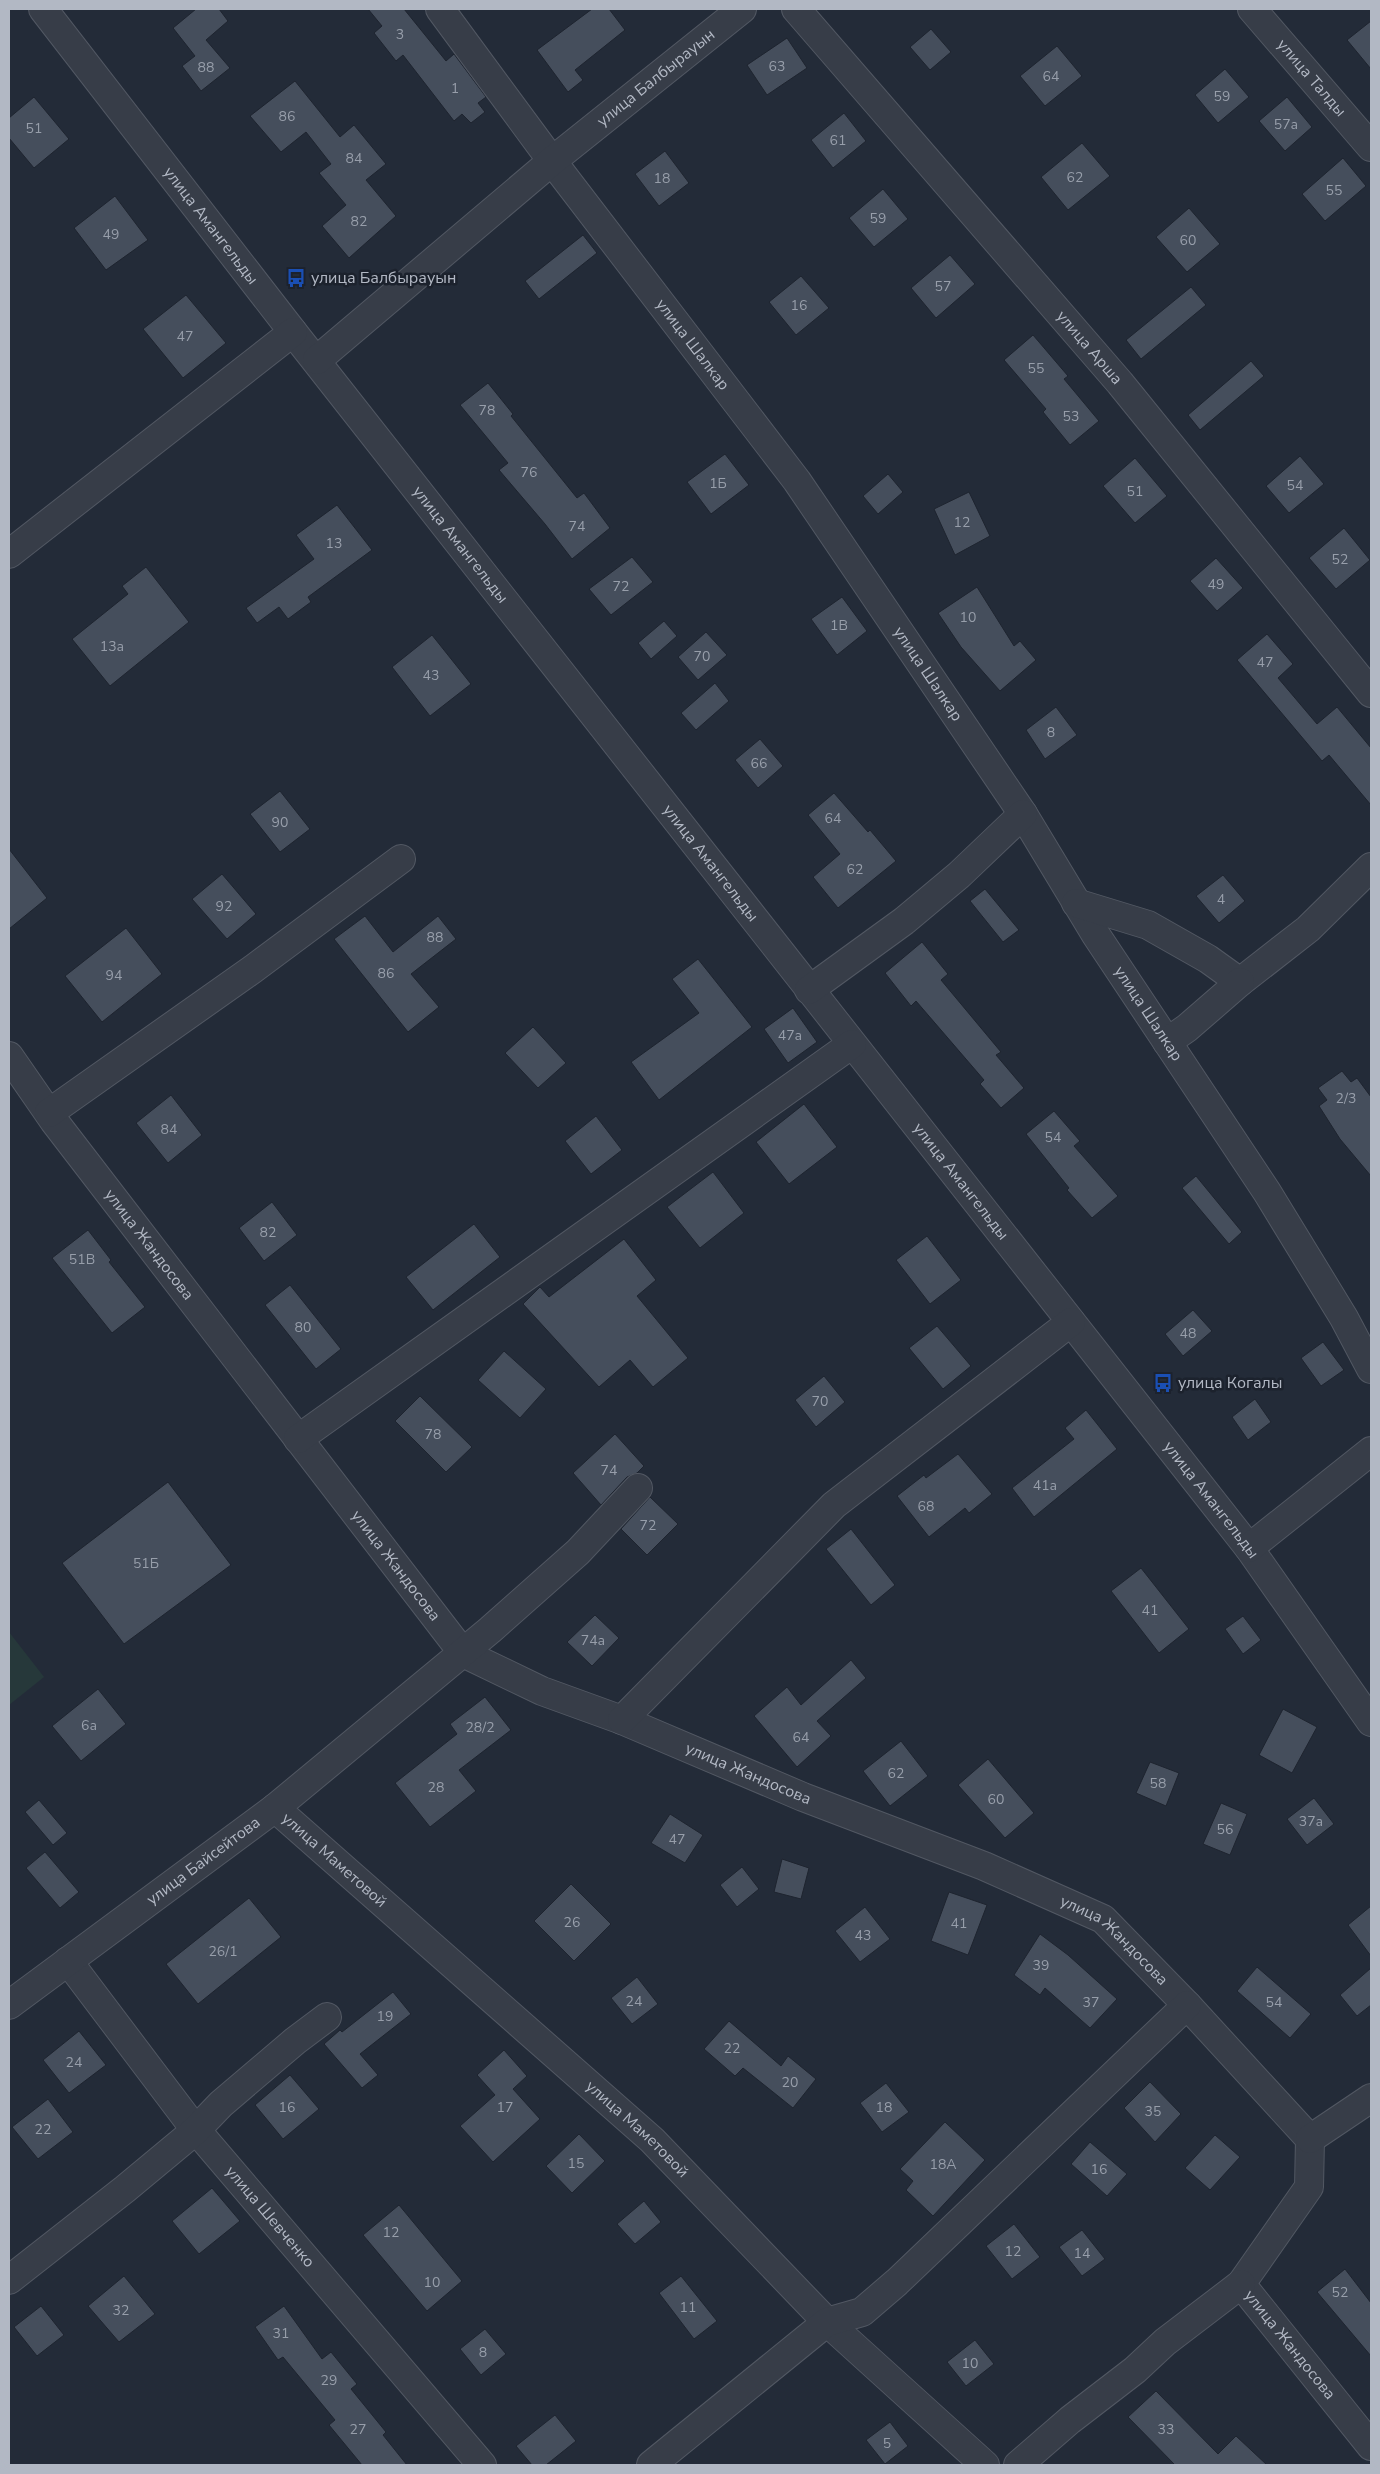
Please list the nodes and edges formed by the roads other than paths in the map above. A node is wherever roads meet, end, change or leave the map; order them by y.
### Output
1 (43, 9) edge
2 (440, 9) edge
3 (742, 9) edge
4 (796, 9) edge
5 (1252, 9) edge
6 (1371, 147) edge
7 (552, 161) junction
8 (293, 332) junction
9 (317, 360) junction
10 (9, 554) edge
11 (1371, 693) edge
12 (1023, 814) junction
13 (401, 858) dead end
14 (1371, 867) edge
15 (1076, 903) junction
16 (1240, 982) junction
17 (810, 990) junction
18 (1167, 1042) junction
19 (852, 1044) junction
20 (9, 1056) edge
21 (48, 1112) junction
22 (1071, 1322) junction
23 (1371, 1369) edge
24 (298, 1439) junction
25 (1371, 1451) edge
26 (638, 1488) dead end
27 (1249, 1548) junction
28 (463, 1653) junction
29 (622, 1720) junction
30 (1371, 1722) edge
31 (275, 1808) junction
32 (68, 1961) junction
33 (9, 2004) edge
34 (1187, 2005) junction
35 (327, 2017) dead end
36 (1371, 2098) edge
37 (196, 2130) junction
38 (1310, 2139) junction
39 (9, 2280) edge
40 (1241, 2284) junction
41 (828, 2322) junction
42 (1371, 2446) edge
43 (482, 2465) edge
44 (651, 2465) edge
45 (985, 2465) edge
46 (1018, 2465) edge

1 - 8 street, улица Амангельды
2 - 7 street, улица Шалкар
3 - 7 street, улица Балбырауын
4 - 11 street, улица Арша
5 - 6 street, улица Талды
7 - 9 street, улица Балбырауын
7 - 12 street, улица Шалкар
8 - 9 street, улица Амангельды
8 - 10 street
9 - 17 street, улица Амангельды
12 - 15 street, улица Шалкар
12 - 17 street
13 - 21 street
14 - 16 street
15 - 16 street
15 - 18 street, улица Шалкар
16 - 18 street
17 - 19 street, улица Амангельды
18 - 23 street, улица Шалкар
19 - 22 street, улица Амангельды
19 - 24 street
20 - 21 street, улица Жандосова
21 - 24 street, улица Жандосова
22 - 27 street, улица Амангельды
22 - 29 street
24 - 28 street, улица Жандосова
25 - 27 street
26 - 28 street, улица Байсейтова
27 - 30 street, улица Амангельды
28 - 29 street, улица Жандосова
28 - 31 street, улица Байсейтова
29 - 34 street, улица Жандосова
31 - 32 street, улица Байсейтова
31 - 41 street, улица Маметовой
32 - 33 street, улица Байсейтова
32 - 37 street, улица Шевченко
34 - 38 street, улица Жандосова
34 - 41 street
35 - 37 street
36 - 38 street
37 - 39 street
37 - 43 street, улица Шевченко
38 - 40 street, улица Жандосова
40 - 42 street, улица Жандосова
40 - 46 street
41 - 44 street
41 - 45 street, улица Маметовой

